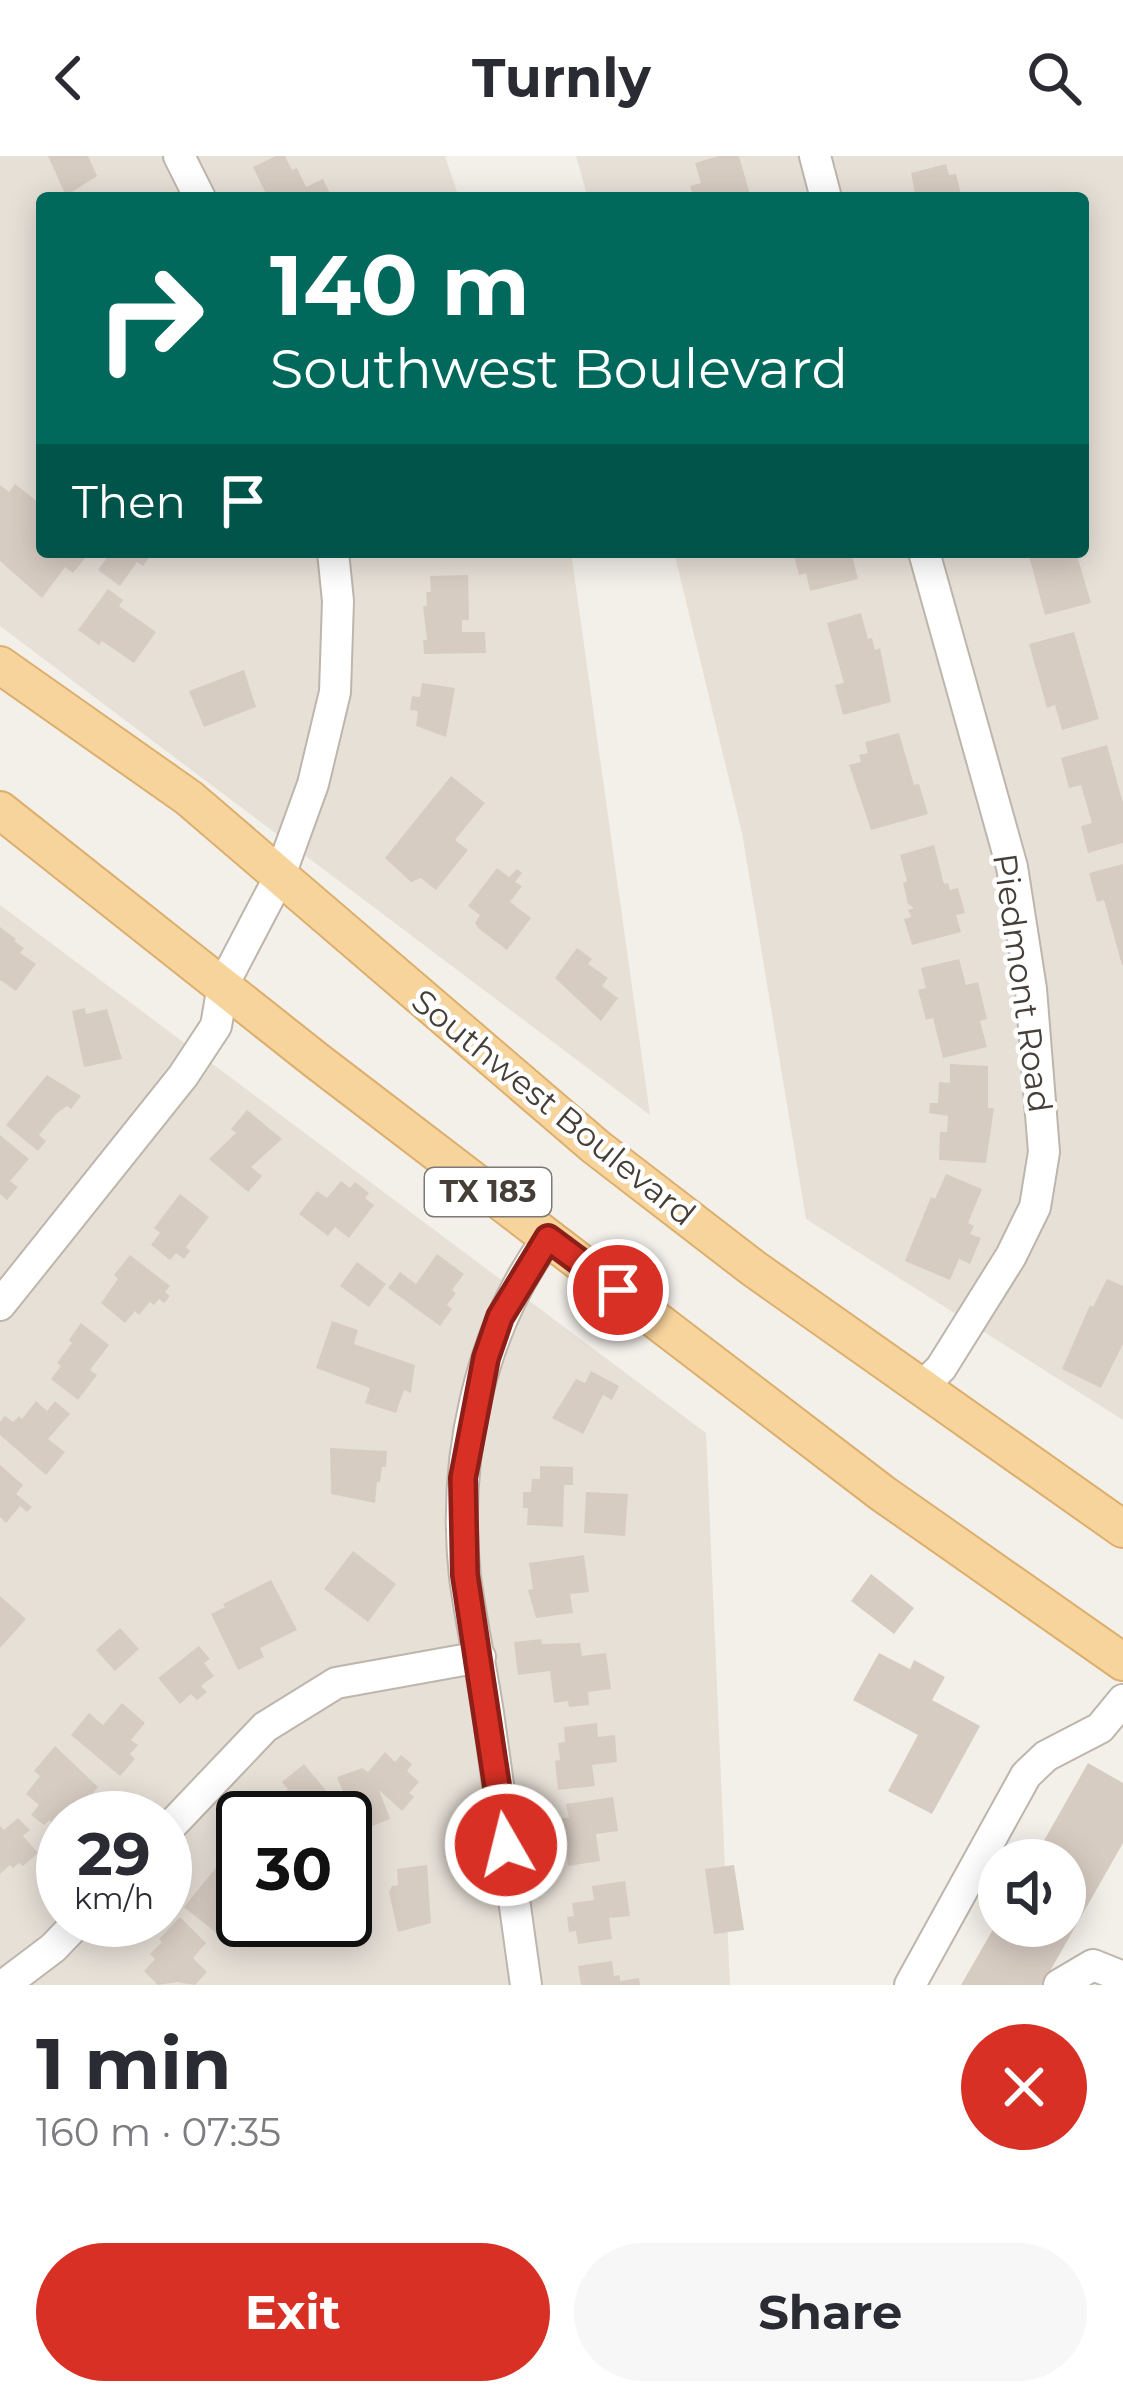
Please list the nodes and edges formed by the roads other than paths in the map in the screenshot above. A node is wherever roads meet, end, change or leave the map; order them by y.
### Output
1 (179, 156) edge
2 (815, 156) edge
3 (197, 192) edge
4 (824, 192) edge
5 (334, 558) edge
6 (926, 558) edge
7 (0, 665) edge
8 (0, 811) edge
9 (279, 878) junction
10 (223, 985) junction
11 (548, 1238) junction
12 (0, 1305) edge
13 (920, 1389) junction
14 (1123, 1529) edge
15 (480, 1658) junction
16 (1123, 1662) edge
17 (1123, 1700) edge
18 (192, 1804) edge
19 (53, 1947) edge
20 (1123, 1977) edge
21 (4, 1985) edge
22 (526, 1985) edge
23 (910, 1985) edge
24 (1059, 1985) edge

1 - 3 street
2 - 4 street
5 - 9 street
6 - 13 street, Piedmont Road
7 - 9 main road, Southwest Boulevard / TX 183
8 - 10 main road, TX 183
9 - 10 street
9 - 13 main road, Southwest Boulevard / TX 183
10 - 11 main road, TX 183
10 - 12 street
11 - 15 street
11 - 16 main road, TX 183
13 - 14 main road, Southwest Boulevard / TX 183
15 - 18 street
15 - 22 street
17 - 23 street
19 - 21 street
20 - 24 street

